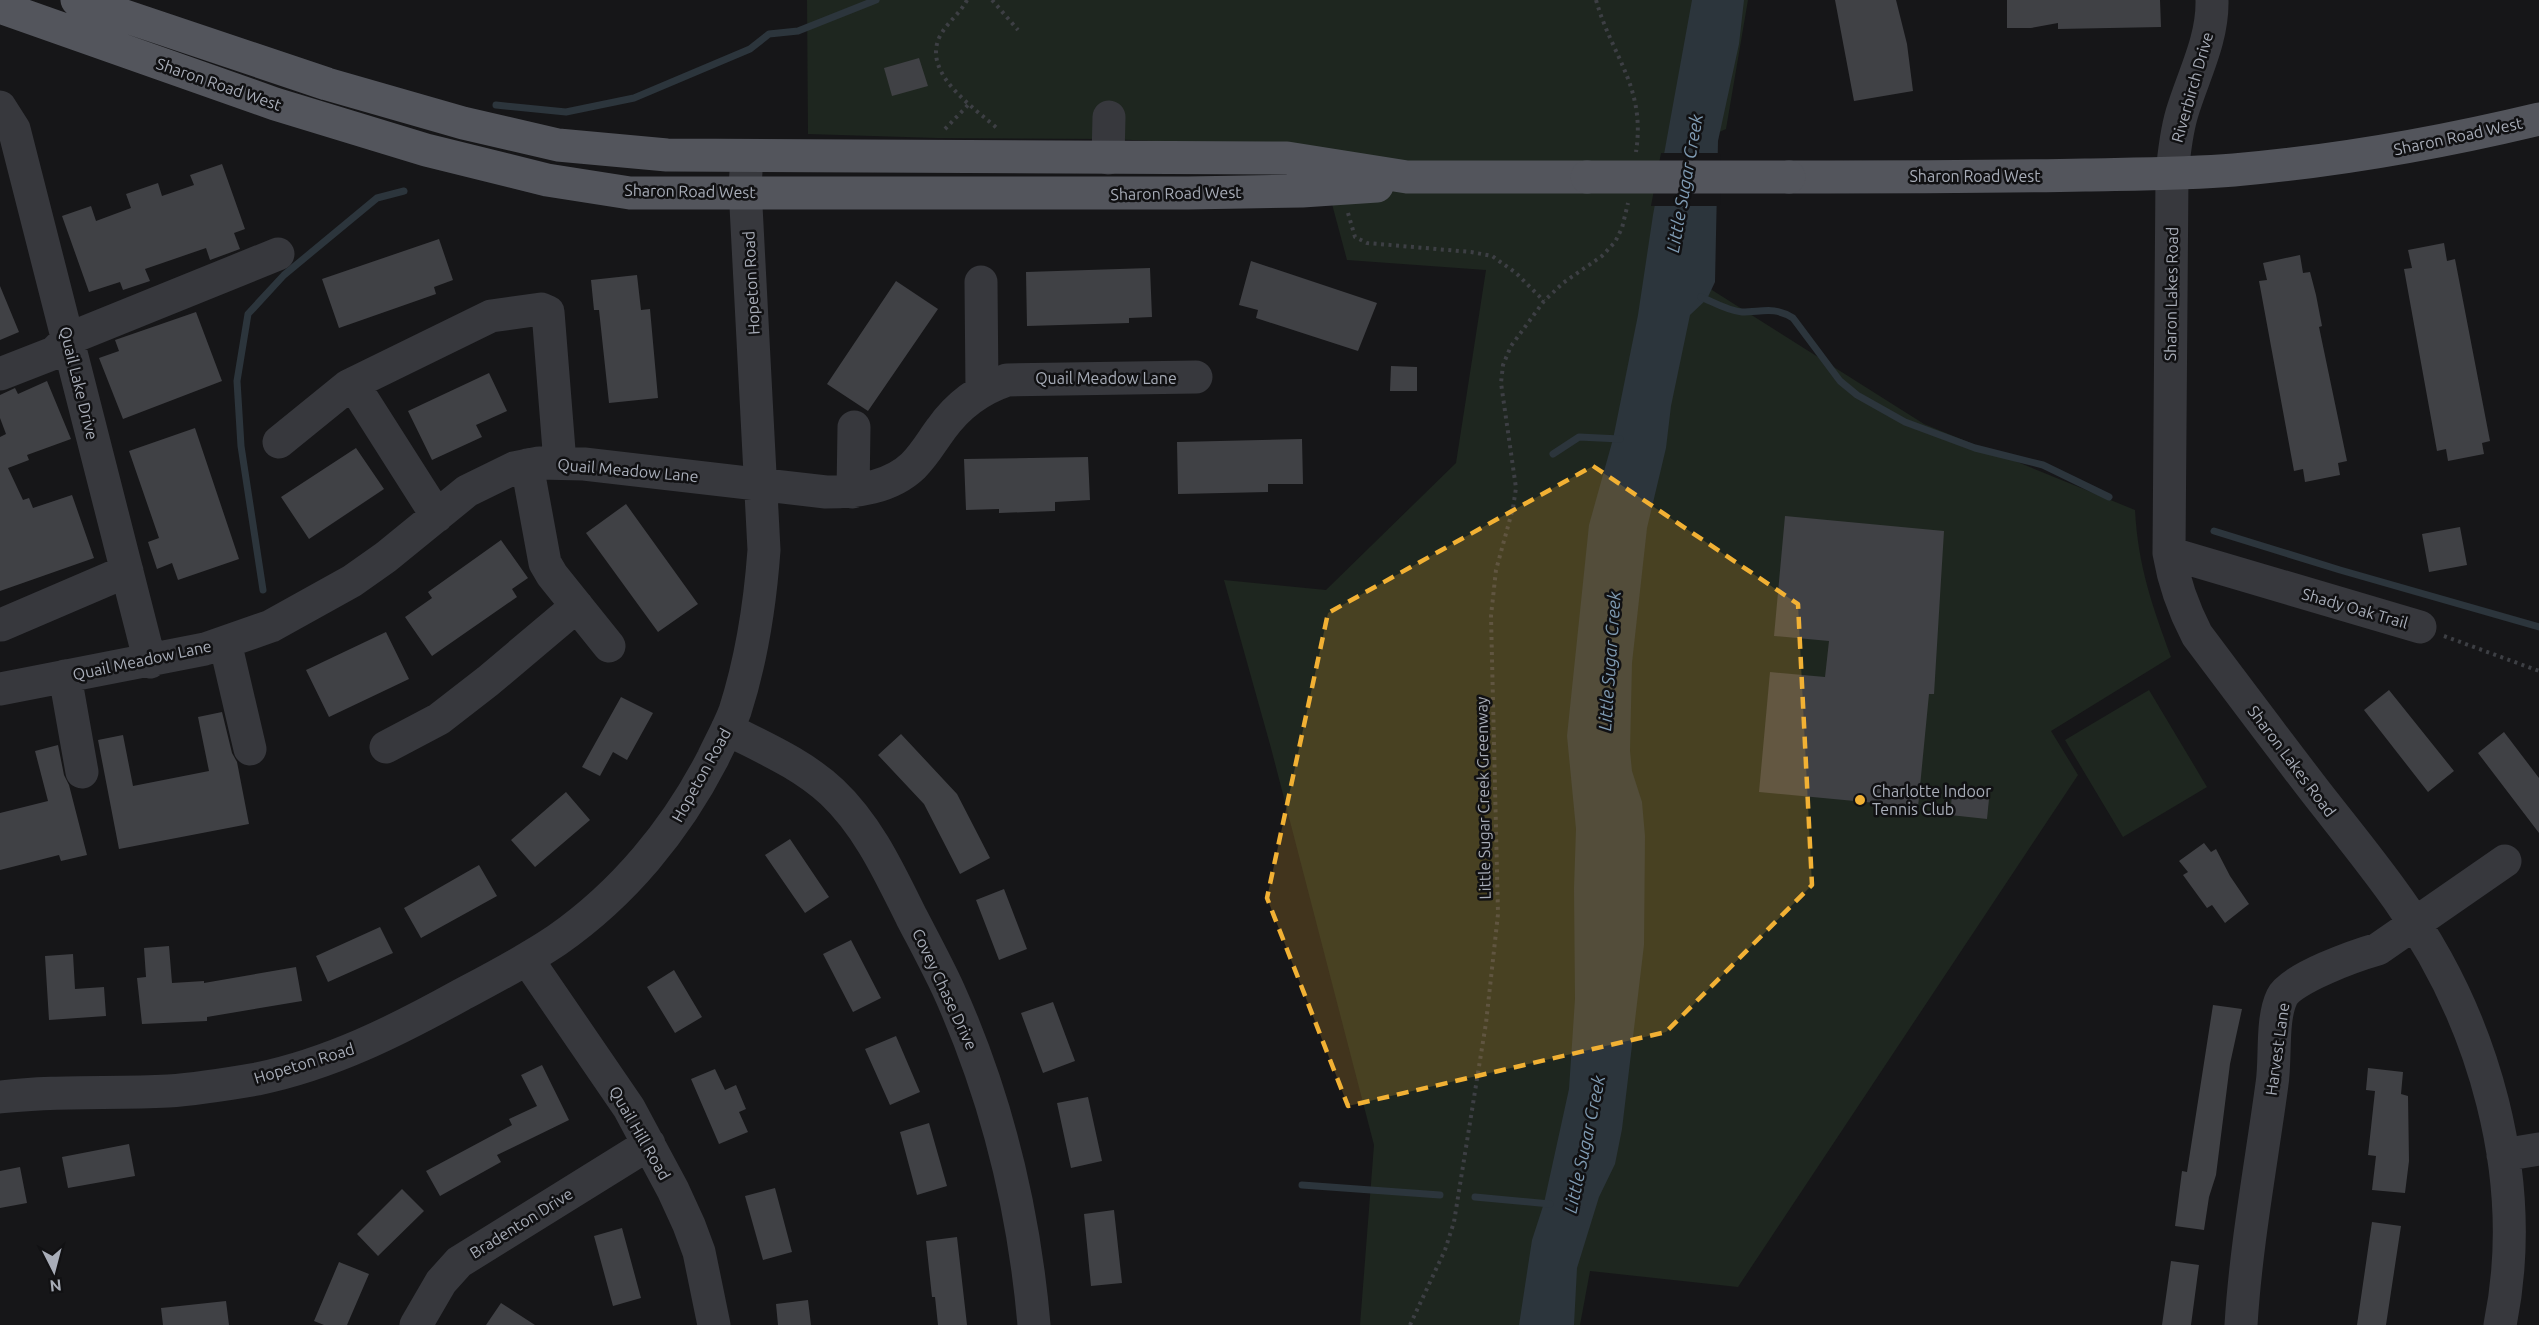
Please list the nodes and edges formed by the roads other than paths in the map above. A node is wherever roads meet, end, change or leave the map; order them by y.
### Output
1 (77, 0) edge
2 (2211, 0) edge
3 (0, 7) edge
4 (132, 8) edge
5 (120, 49) junction
6 (0, 107) edge
7 (1108, 117) dead end
8 (2539, 119) edge
9 (747, 156) junction
10 (1108, 158) junction
11 (2172, 174) junction
12 (1407, 177) junction
13 (746, 192) junction
14 (278, 254) dead end
15 (981, 282) dead end
16 (68, 339) junction
17 (0, 374) edge
18 (1196, 378) dead end
19 (352, 384) junction
20 (982, 390) junction
21 (854, 427) dead end
22 (279, 442) dead end
23 (560, 463) junction
24 (527, 465) junction
25 (762, 485) junction
26 (854, 492) junction
27 (437, 516) junction
28 (2169, 553) junction
29 (127, 571) junction
30 (577, 606) junction
31 (0, 625) edge
32 (2420, 627) road end
33 (225, 642) junction
34 (609, 646) dead end
35 (150, 662) junction
36 (65, 676) junction
37 (0, 689) edge
38 (727, 729) junction
39 (386, 747) dead end
40 (250, 749) dead end
41 (82, 772) dead end
42 (2505, 861) dead end
43 (2414, 923) junction
44 (527, 958) junction
45 (0, 1097) edge
46 (649, 1144) junction
47 (2539, 1149) edge
48 (2503, 1155) junction
49 (416, 1325) edge
50 (714, 1325) edge
51 (1034, 1325) edge
52 (2241, 1325) edge
53 (2500, 1325) edge

1 - 4 main road, Sharon Road West
2 - 11 street, Riverbirch Drive
3 - 5 main road, Sharon Road West
4 - 5 street
4 - 9 main road, Sharon Road West
5 - 13 main road, Sharon Road West
6 - 16 street, Quail Lake Drive
7 - 10 street
8 - 11 main road, Sharon Road West
9 - 10 main road, Sharon Road West
9 - 13 street, Hopeton Road
10 - 12 main road, Sharon Road West
11 - 12 main road, Sharon Road West, bridge
11 - 28 street, Sharon Lakes Road
12 - 13 main road, Sharon Road West
13 - 25 street, Hopeton Road
14 - 16 street
15 - 20 street
16 - 17 street
16 - 29 street, Quail Lake Drive
18 - 20 street, Quail Meadow Lane
19 - 22 street
19 - 23 street
19 - 27 street
20 - 26 street, Quail Meadow Lane
21 - 26 street
23 - 24 street, Quail Meadow Lane
23 - 25 street, Quail Meadow Lane
24 - 27 street, Quail Meadow Lane
24 - 30 street
25 - 26 street, Quail Meadow Lane
25 - 38 street, Hopeton Road
27 - 33 street, Quail Meadow Lane
28 - 32 street, Shady Oak Trail
28 - 43 street, Sharon Lakes Road
29 - 31 street
29 - 35 street, Quail Lake Drive
30 - 34 street
30 - 39 street
33 - 35 street, Quail Meadow Lane
33 - 40 street
35 - 36 street, Quail Meadow Lane
36 - 37 street, Quail Meadow Lane
36 - 41 street
38 - 44 street, Hopeton Road
38 - 51 street, Covey Chase Drive
42 - 43 street, Harvest Lane
43 - 48 street, Sharon Lakes Road
43 - 52 street, Harvest Lane
44 - 45 street, Hopeton Road
44 - 46 street, Quail Hill Road
46 - 49 street, Bradenton Drive
46 - 50 street, Quail Hill Road
47 - 48 street
48 - 53 street, Sharon Lakes Road

